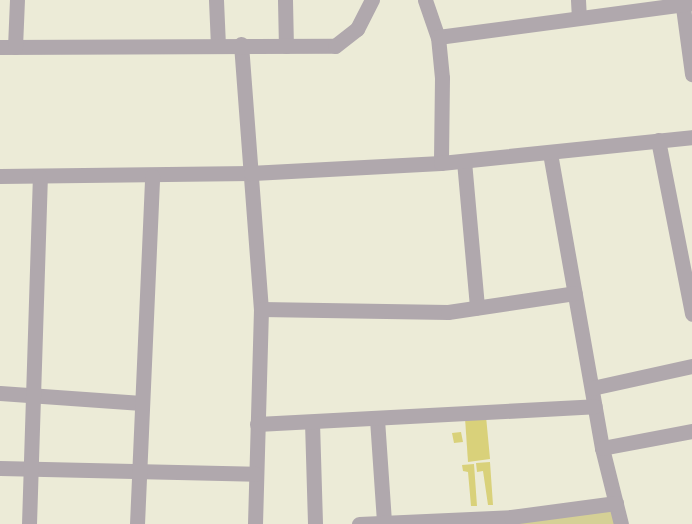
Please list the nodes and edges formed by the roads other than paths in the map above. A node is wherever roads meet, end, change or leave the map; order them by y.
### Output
1 (17, 0) edge
2 (216, 0) edge
3 (285, 0) edge
4 (372, 0) edge
5 (425, 0) edge
6 (578, 0) edge
7 (686, 2) edge
8 (579, 17) junction
9 (438, 37) junction
10 (240, 44) junction
11 (218, 46) junction
12 (286, 46) junction
13 (0, 47) edge
14 (15, 47) junction
15 (692, 74) edge
16 (692, 137) edge
17 (658, 140) junction
18 (550, 154) junction
19 (464, 161) junction
20 (441, 163) junction
21 (251, 173) junction
22 (0, 176) edge
23 (40, 176) junction
24 (152, 176) junction
25 (575, 293) junction
26 (476, 308) junction
27 (261, 309) junction
28 (692, 314) edge
29 (692, 366) edge
30 (592, 388) junction
31 (0, 394) edge
32 (33, 396) junction
33 (142, 403) junction
34 (595, 406) junction
35 (377, 419) junction
36 (312, 422) junction
37 (257, 424) junction
38 (692, 431) edge
39 (602, 448) junction
40 (0, 468) edge
41 (31, 469) junction
42 (139, 472) junction
43 (255, 474) junction
44 (616, 503) junction
45 (384, 522) junction
46 (29, 524) edge
47 (137, 524) edge
48 (255, 524) edge
49 (315, 524) edge
50 (359, 524) edge
51 (620, 524) edge

1 - 14 street
2 - 11 street
3 - 12 street
4 - 12 street
5 - 9 street
6 - 8 street
7 - 8 street
7 - 15 street
8 - 9 street
9 - 20 street
10 - 11 street
10 - 12 street
10 - 21 street
11 - 14 street
13 - 14 street
16 - 17 street
17 - 18 street
17 - 28 street
18 - 19 street
18 - 25 street
19 - 20 street
19 - 26 street
20 - 21 street
21 - 24 street
21 - 27 street
22 - 23 street
23 - 24 street
23 - 32 street
24 - 33 street
25 - 26 street
25 - 30 street
26 - 27 street
27 - 37 street
29 - 30 street
30 - 34 street
31 - 32 street
32 - 33 street
32 - 41 street
33 - 42 street
34 - 35 street
34 - 39 street
35 - 36 street
35 - 45 street
36 - 37 street
36 - 49 street
37 - 43 street
38 - 39 street
39 - 44 street
40 - 41 street
41 - 42 street
41 - 46 street
42 - 43 street
42 - 47 street
43 - 48 street
44 - 45 street
44 - 51 street
45 - 50 street

